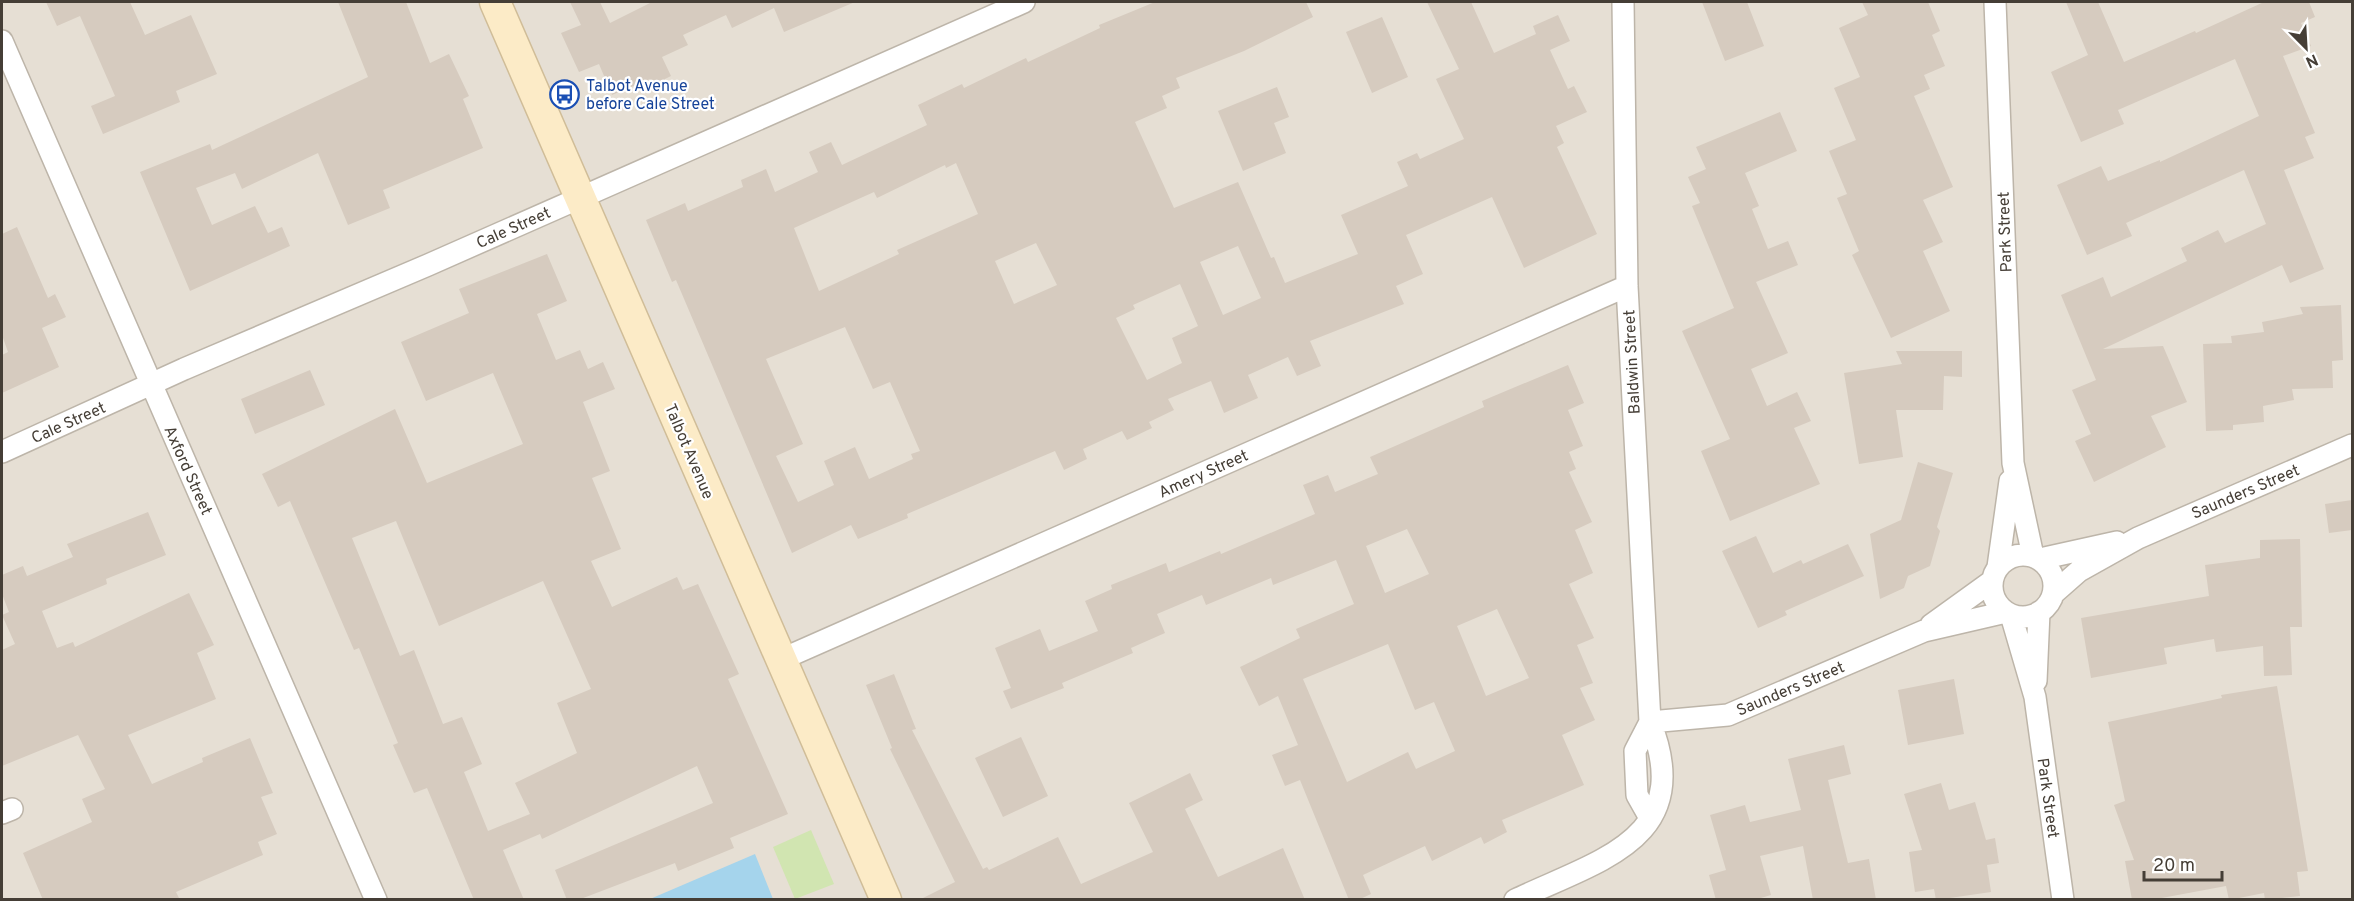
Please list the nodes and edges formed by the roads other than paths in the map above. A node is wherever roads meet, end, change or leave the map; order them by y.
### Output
1 (495, 2) edge
2 (1024, 2) edge
3 (1623, 2) edge
4 (1995, 2) edge
5 (2, 41) edge
6 (582, 196) junction
7 (1627, 286) junction
8 (152, 386) junction
9 (2352, 445) edge
10 (2, 452) edge
11 (2013, 463) junction
12 (2138, 538) junction
13 (2037, 558) junction
14 (1995, 574) junction
15 (2054, 593) junction
16 (2039, 612) junction
17 (2008, 613) junction
18 (1924, 631) junction
19 (780, 660) junction
20 (2035, 697) junction
21 (1650, 722) junction
22 (376, 900) edge
23 (886, 900) edge
24 (1515, 900) edge
25 (2063, 900) edge

1 - 6 street, Talbot Avenue
2 - 6 street, Cale Street
3 - 7 street, Baldwin Street
4 - 11 street, Park Street
5 - 8 street, Axford Street
6 - 8 street, Cale Street
6 - 19 street, Talbot Avenue
7 - 19 street, Amery Street
7 - 21 street, Baldwin Street
8 - 10 street, Cale Street
8 - 22 street, Axford Street
9 - 12 street, Saunders Street
11 - 13 street, Park Street
11 - 14 street, Park Street
12 - 13 street, Saunders Street
12 - 15 street, Saunders Street
13 - 14 street
13 - 15 street
14 - 17 street
14 - 18 street, Saunders Street
15 - 16 street
16 - 17 street
16 - 20 street, Park Street
17 - 18 street, Saunders Street
17 - 20 street, Park Street
18 - 21 street, Saunders Street
19 - 23 street, Talbot Avenue
20 - 25 street, Park Street
21 - 24 street

